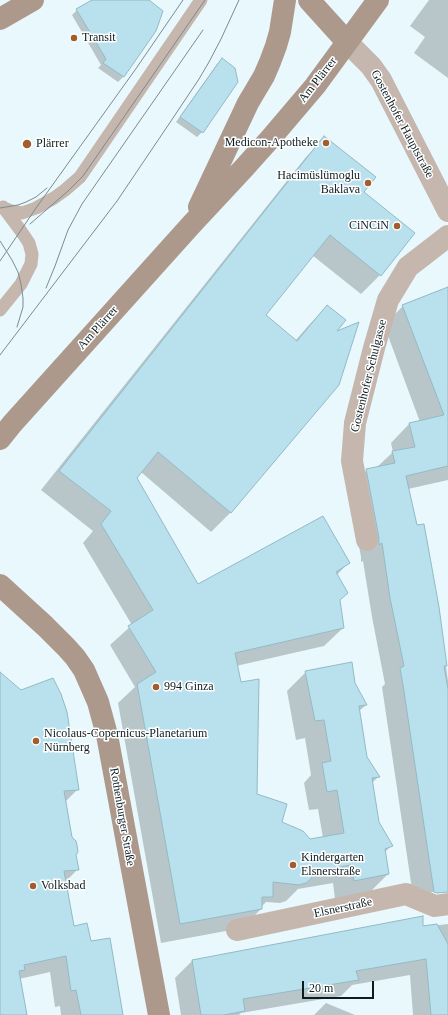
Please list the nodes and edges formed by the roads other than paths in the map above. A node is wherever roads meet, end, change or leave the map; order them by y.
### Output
1 (33, 0) edge
2 (201, 0) edge
3 (284, 0) edge
4 (309, 0) edge
5 (378, 0) edge
6 (0, 19) edge
7 (347, 42) junction
8 (2, 206) edge
9 (448, 211) edge
10 (191, 225) junction
11 (448, 236) edge
12 (0, 310) edge
13 (2, 434) edge
14 (367, 540) dead end
15 (0, 585) edge
16 (448, 904) edge
17 (237, 930) dead end
18 (159, 1015) edge

1 - 6 main road
2 - 8 lane
3 - 10 main road, Am Plärrer
4 - 7 main road
5 - 7 main road, Am Plärrer
7 - 9 street, Gostenhofer Hauptstraße
7 - 10 main road, Am Plärrer
8 - 12 lane
10 - 13 main road, Am Plärrer
11 - 14 street, Gostenhofer Schulgasse
15 - 18 main road, Rothenburger Straße
16 - 17 street, Elsnerstraße

